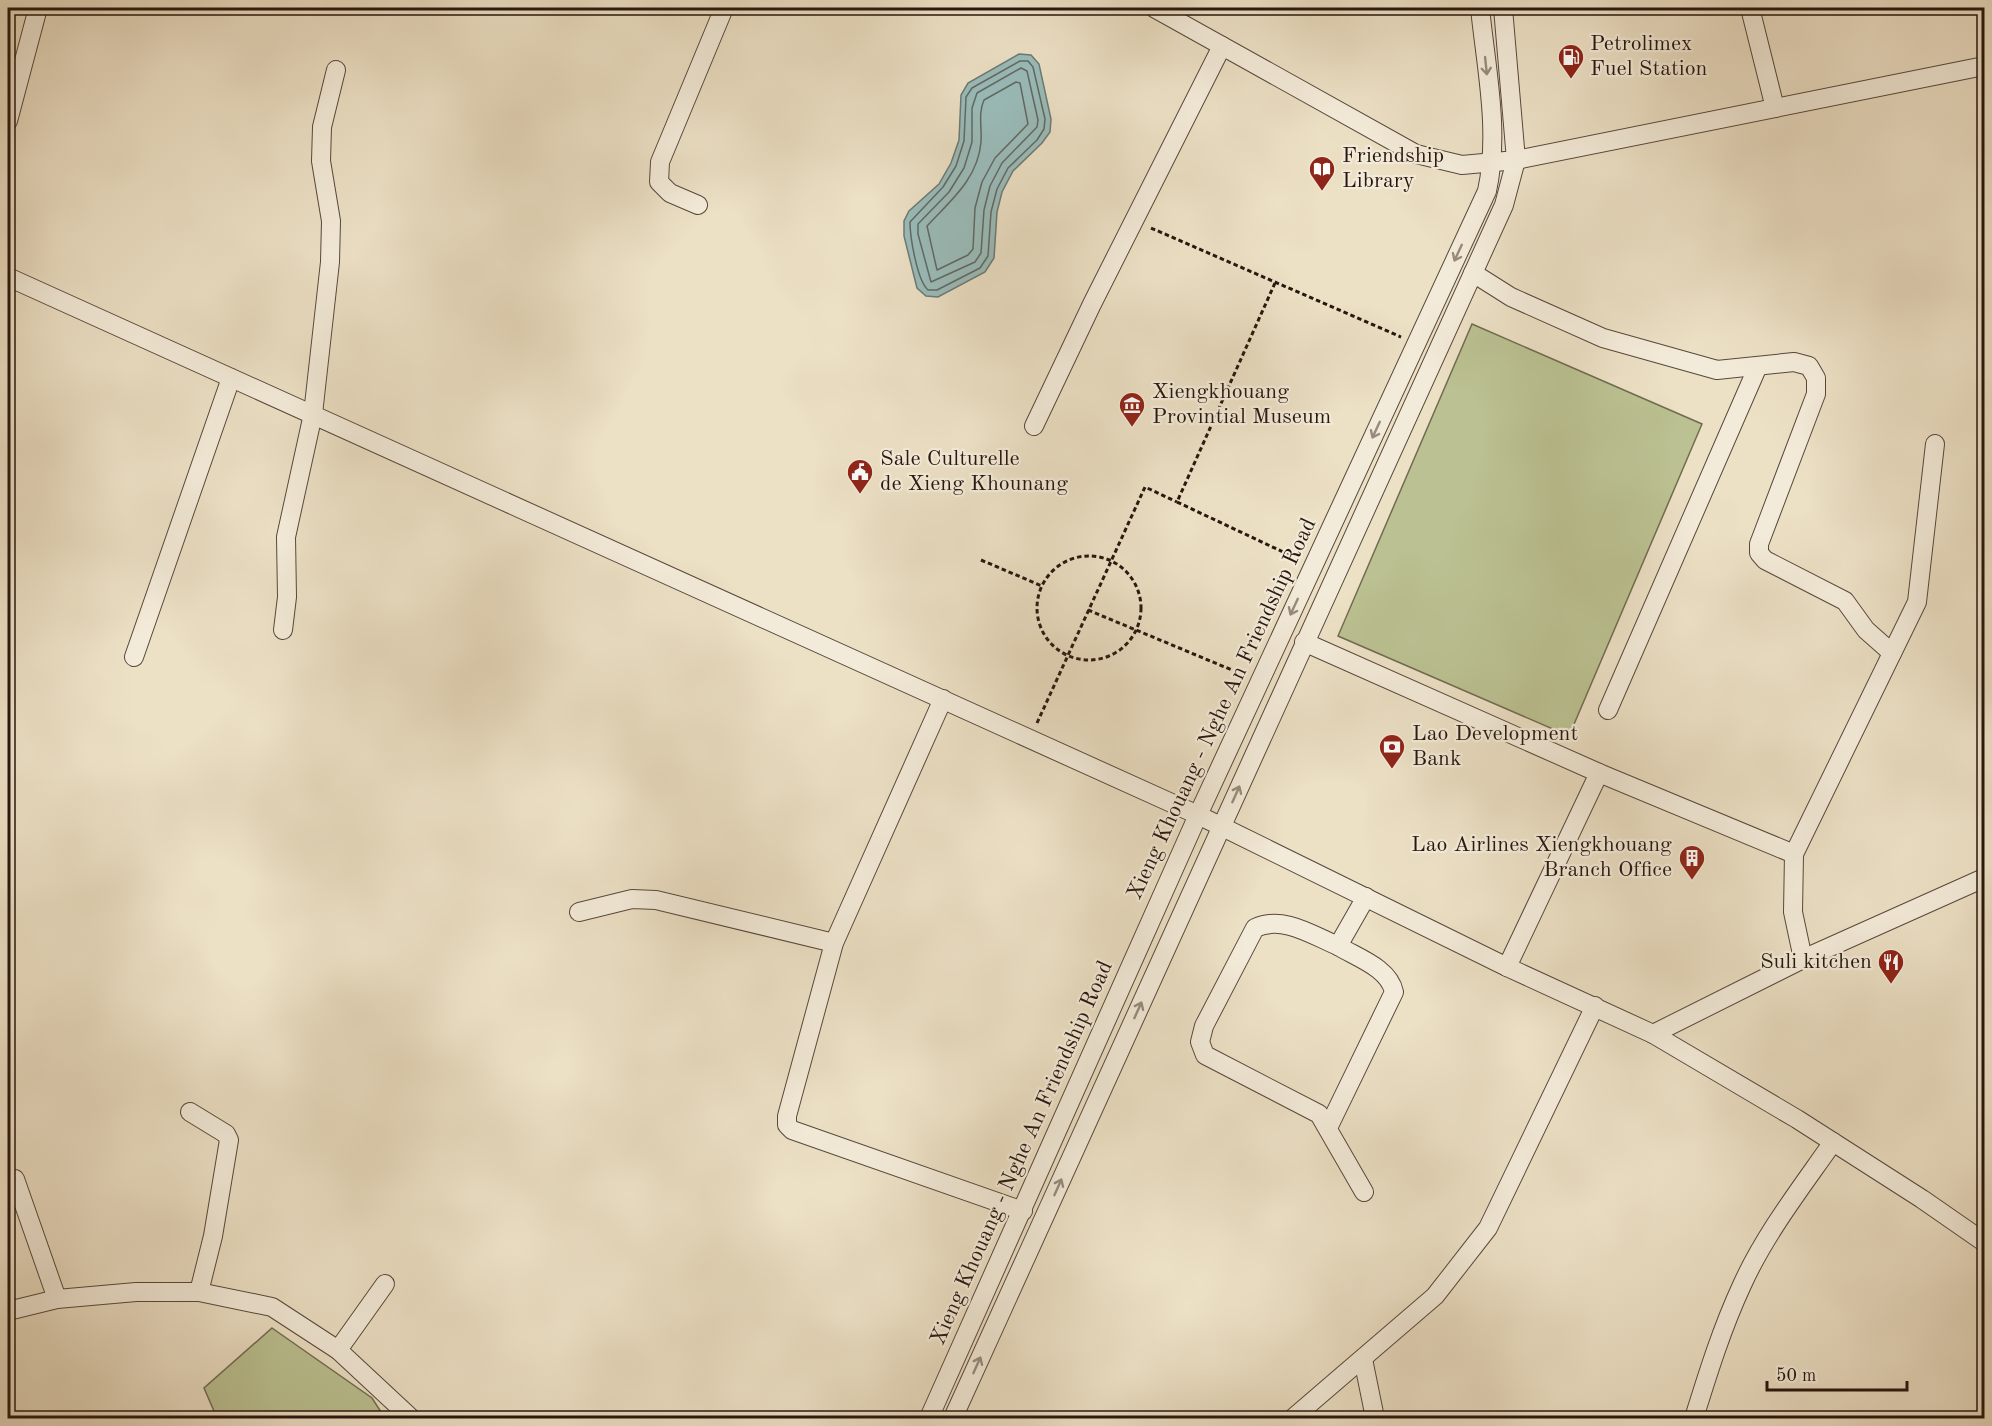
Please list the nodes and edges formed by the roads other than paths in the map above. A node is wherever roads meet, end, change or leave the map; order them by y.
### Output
1 (38, 8) edge
2 (724, 8) edge
3 (1154, 8) edge
4 (1480, 8) edge
5 (1503, 8) edge
6 (1750, 8) edge
7 (1222, 46) junction
8 (1984, 66) edge
9 (336, 70) dead end
10 (1775, 108) junction
11 (8, 121) edge
12 (1516, 160) junction
13 (1493, 163) junction
14 (698, 205) dead end
15 (1473, 273) junction
16 (8, 277) edge
17 (1758, 366) junction
18 (231, 378) junction
19 (313, 414) junction
20 (1034, 426) dead end
21 (1935, 444) dead end
22 (282, 630) dead end
23 (1304, 642) junction
24 (1892, 653) junction
25 (134, 657) dead end
26 (943, 699) junction
27 (1608, 710) dead end
28 (1599, 773) junction
29 (1198, 815) junction
30 (1221, 826) junction
31 (1794, 854) junction
32 (1984, 878) edge
33 (1366, 897) junction
34 (579, 912) dead end
35 (834, 943) junction
36 (1338, 946) junction
37 (1803, 959) junction
38 (1507, 967) junction
39 (1595, 1006) junction
40 (1653, 1034) junction
41 (190, 1112) dead end
42 (1328, 1128) junction
43 (1833, 1142) junction
44 (15, 1179) dead end
45 (1364, 1192) dead end
46 (1023, 1211) junction
47 (1984, 1242) edge
48 (385, 1284) dead end
49 (199, 1292) junction
50 (57, 1299) junction
51 (8, 1311) edge
52 (338, 1350) junction
53 (1363, 1359) junction
54 (411, 1419) edge
55 (929, 1419) edge
56 (953, 1419) edge
57 (1293, 1419) edge
58 (1375, 1419) edge
59 (1694, 1419) edge

1 - 11 street
2 - 14 street
3 - 7 street
4 -> 13 street, Xieng Khouang - Nghe An Friendship Road
5 - 12 street, Xieng Khouang - Nghe An Friendship Road
6 - 10 street
7 - 13 street
7 - 20 street
8 - 10 street
9 - 19 street
10 - 12 street
12 - 13 street
12 - 15 street, Xieng Khouang - Nghe An Friendship Road
13 -> 29 street, Xieng Khouang - Nghe An Friendship Road
15 - 17 street
15 - 23 street, Xieng Khouang - Nghe An Friendship Road
16 - 18 street
17 - 24 street
17 - 27 street
18 - 19 street
18 - 25 street
19 - 22 street
19 - 26 street
21 - 24 street
23 - 28 street
30 -> 23 street, Xieng Khouang - Nghe An Friendship Road
24 - 31 street
26 - 29 street
26 - 35 street
28 - 31 street
28 - 38 street
29 - 30 street
29 - 46 street, Xieng Khouang - Nghe An Friendship Road
30 - 33 street
56 -> 30 street, Xieng Khouang - Nghe An Friendship Road
31 - 37 street
32 - 37 street
33 - 36 street
33 - 38 street
34 - 35 street
35 - 46 street
36 - 42 street
36 - 42 street
37 - 40 street
38 - 39 street
39 - 40 street
39 - 53 street
40 - 43 street
41 - 49 street
42 - 45 street
43 - 47 street
43 - 59 street
44 - 50 street
46 - 55 street, Xieng Khouang - Nghe An Friendship Road
48 - 52 street
49 - 50 street
49 - 52 street
50 - 51 street
52 - 54 street
53 - 57 street
53 - 58 street

